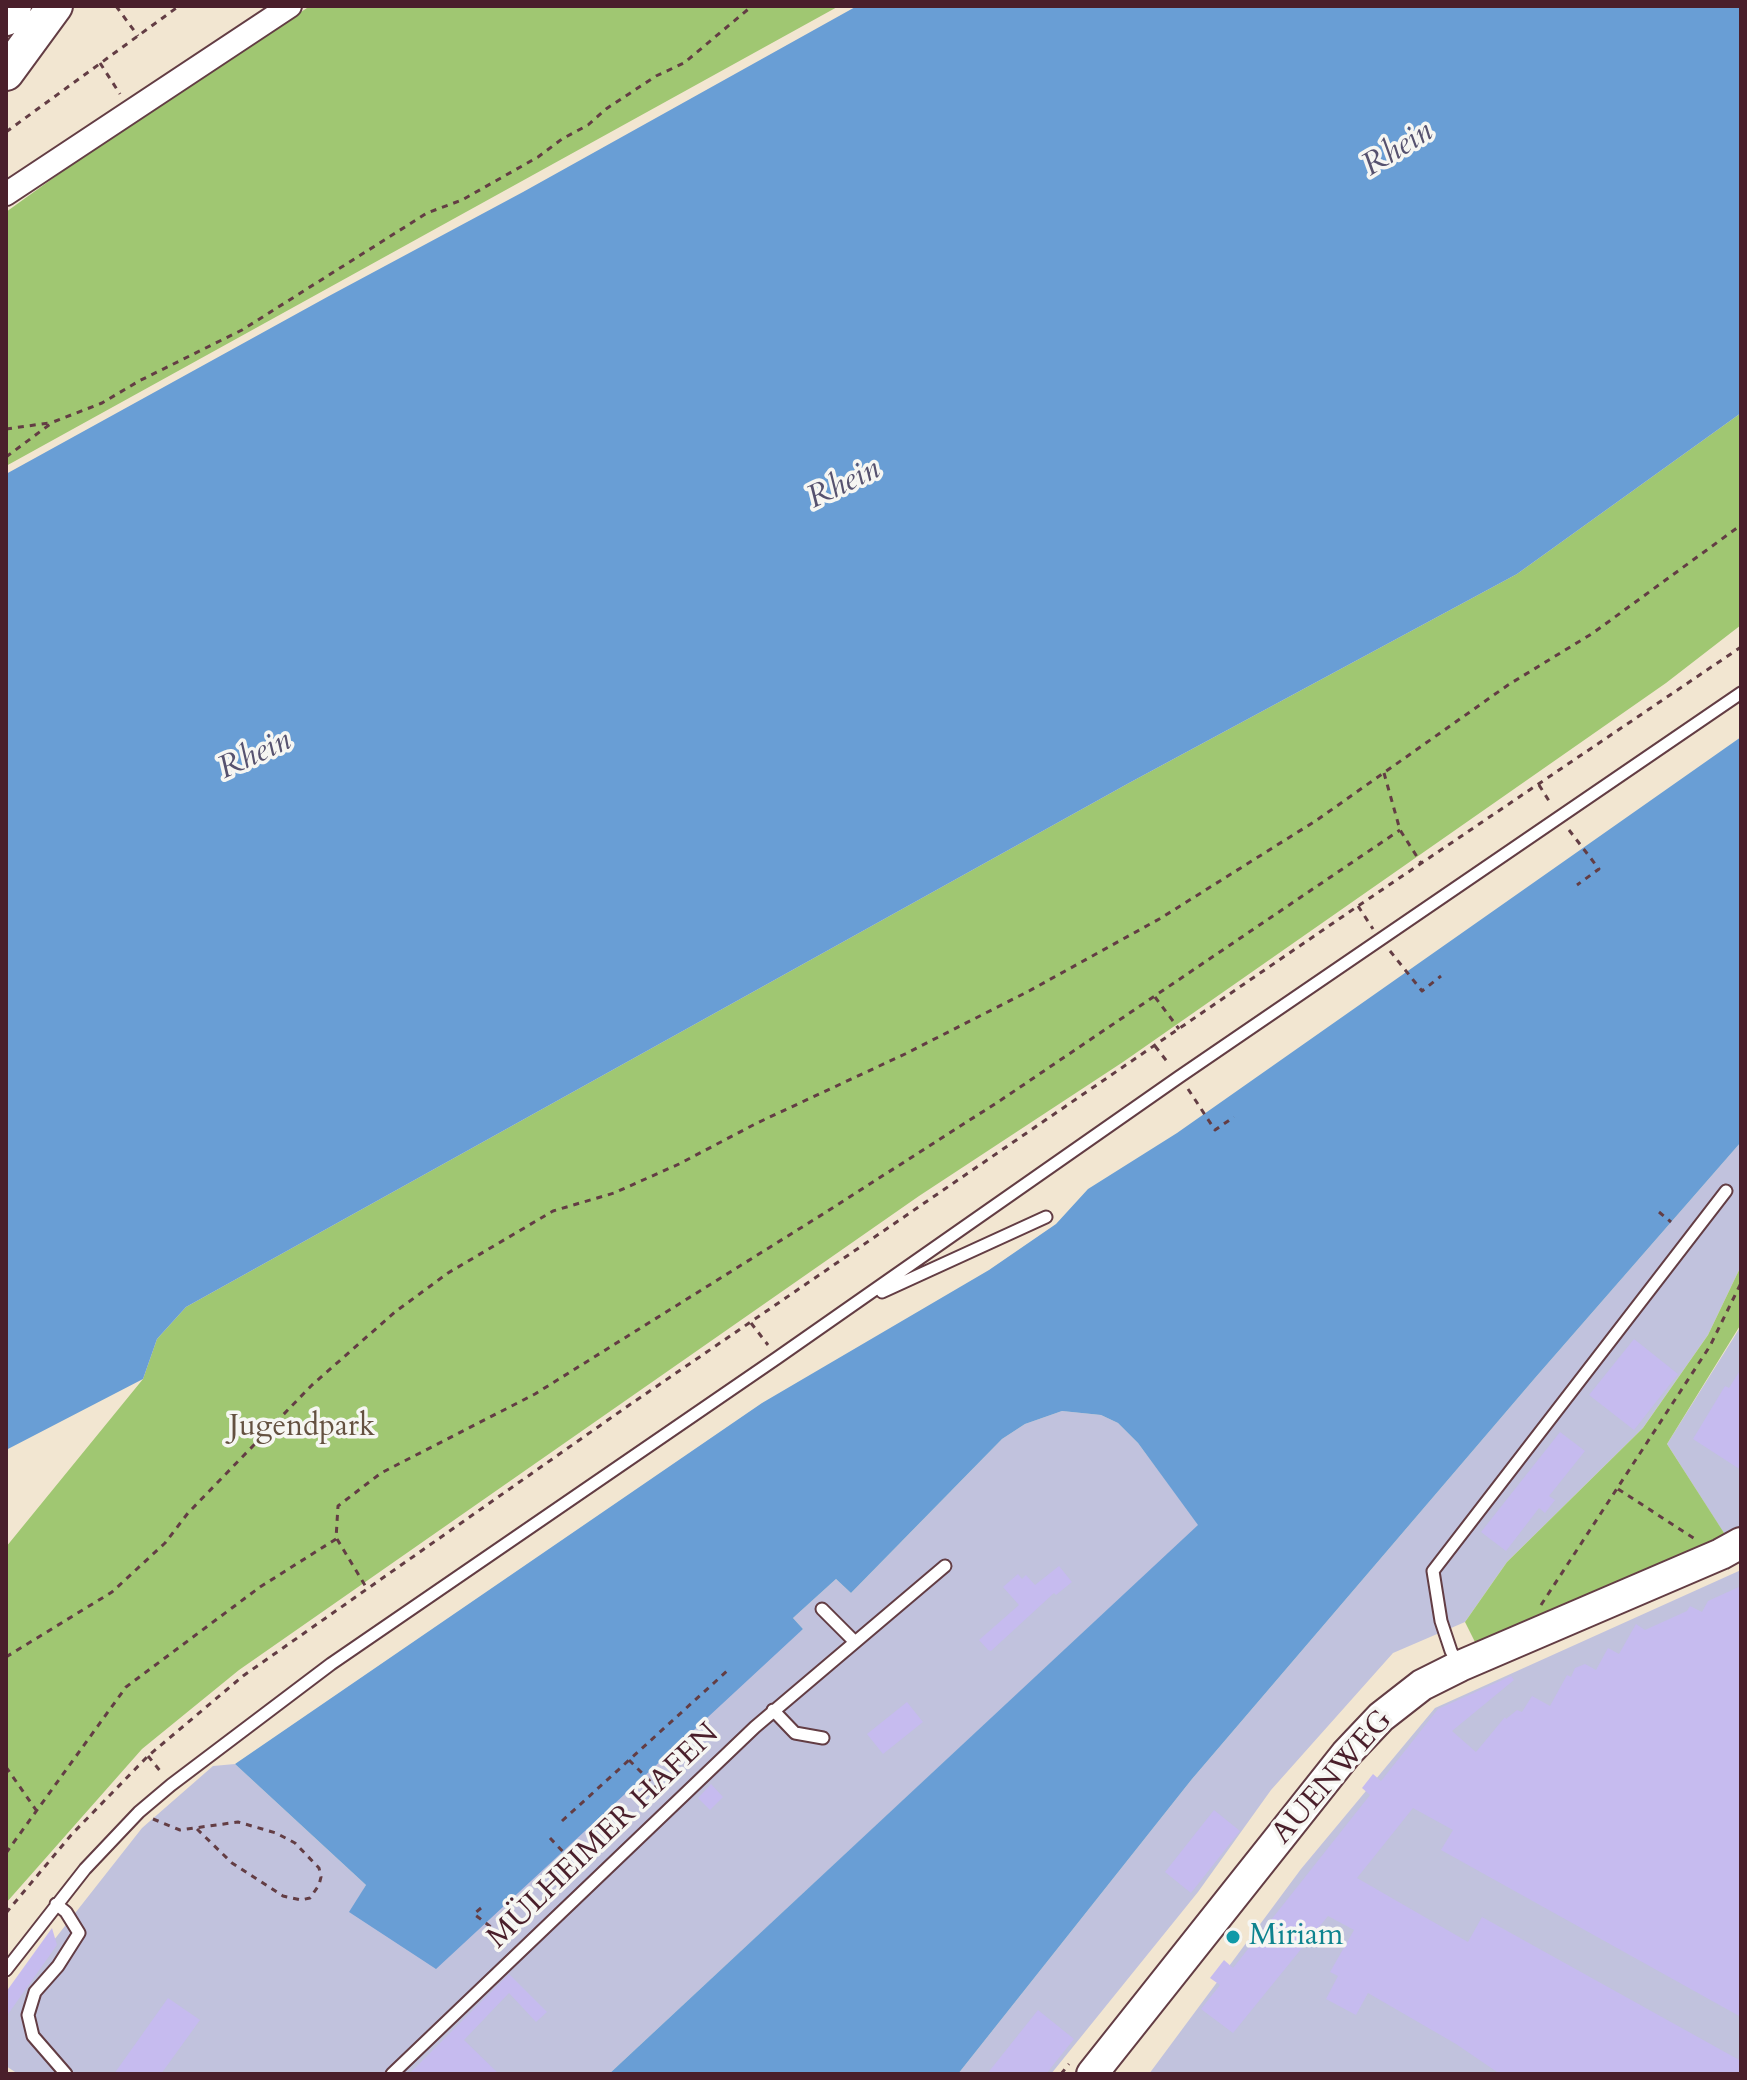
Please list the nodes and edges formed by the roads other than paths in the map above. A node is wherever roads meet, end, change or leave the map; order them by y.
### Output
1 (14, 6) edge
2 (55, 6) edge
3 (290, 6) edge
4 (6, 18) edge
5 (6, 73) edge
6 (6, 194) edge
7 (1741, 693) edge
8 (1726, 1191) dead end
9 (1046, 1217) dead end
10 (854, 1304) junction
11 (1731, 1548) edge
12 (945, 1566) dead end
13 (822, 1609) dead end
14 (854, 1641) junction
15 (1460, 1666) junction
16 (773, 1710) junction
17 (823, 1738) dead end
18 (56, 1904) junction
19 (6, 1970) edge
20 (66, 2074) edge
21 (392, 2074) edge
22 (1092, 2074) edge

1 - 4 main road
2 - 5 main road
3 - 6 street
7 - 10 lane
8 - 15 lane
9 - 10 lane
10 - 18 lane
11 - 15 street, AUENWEG
12 - 14 lane, MÜLHEIMER HAFEN
13 - 14 lane
14 - 16 lane, MÜLHEIMER HAFEN
15 - 22 street, AUENWEG
16 - 17 lane
16 - 21 lane, MÜLHEIMER HAFEN
18 - 19 lane
18 - 20 lane

